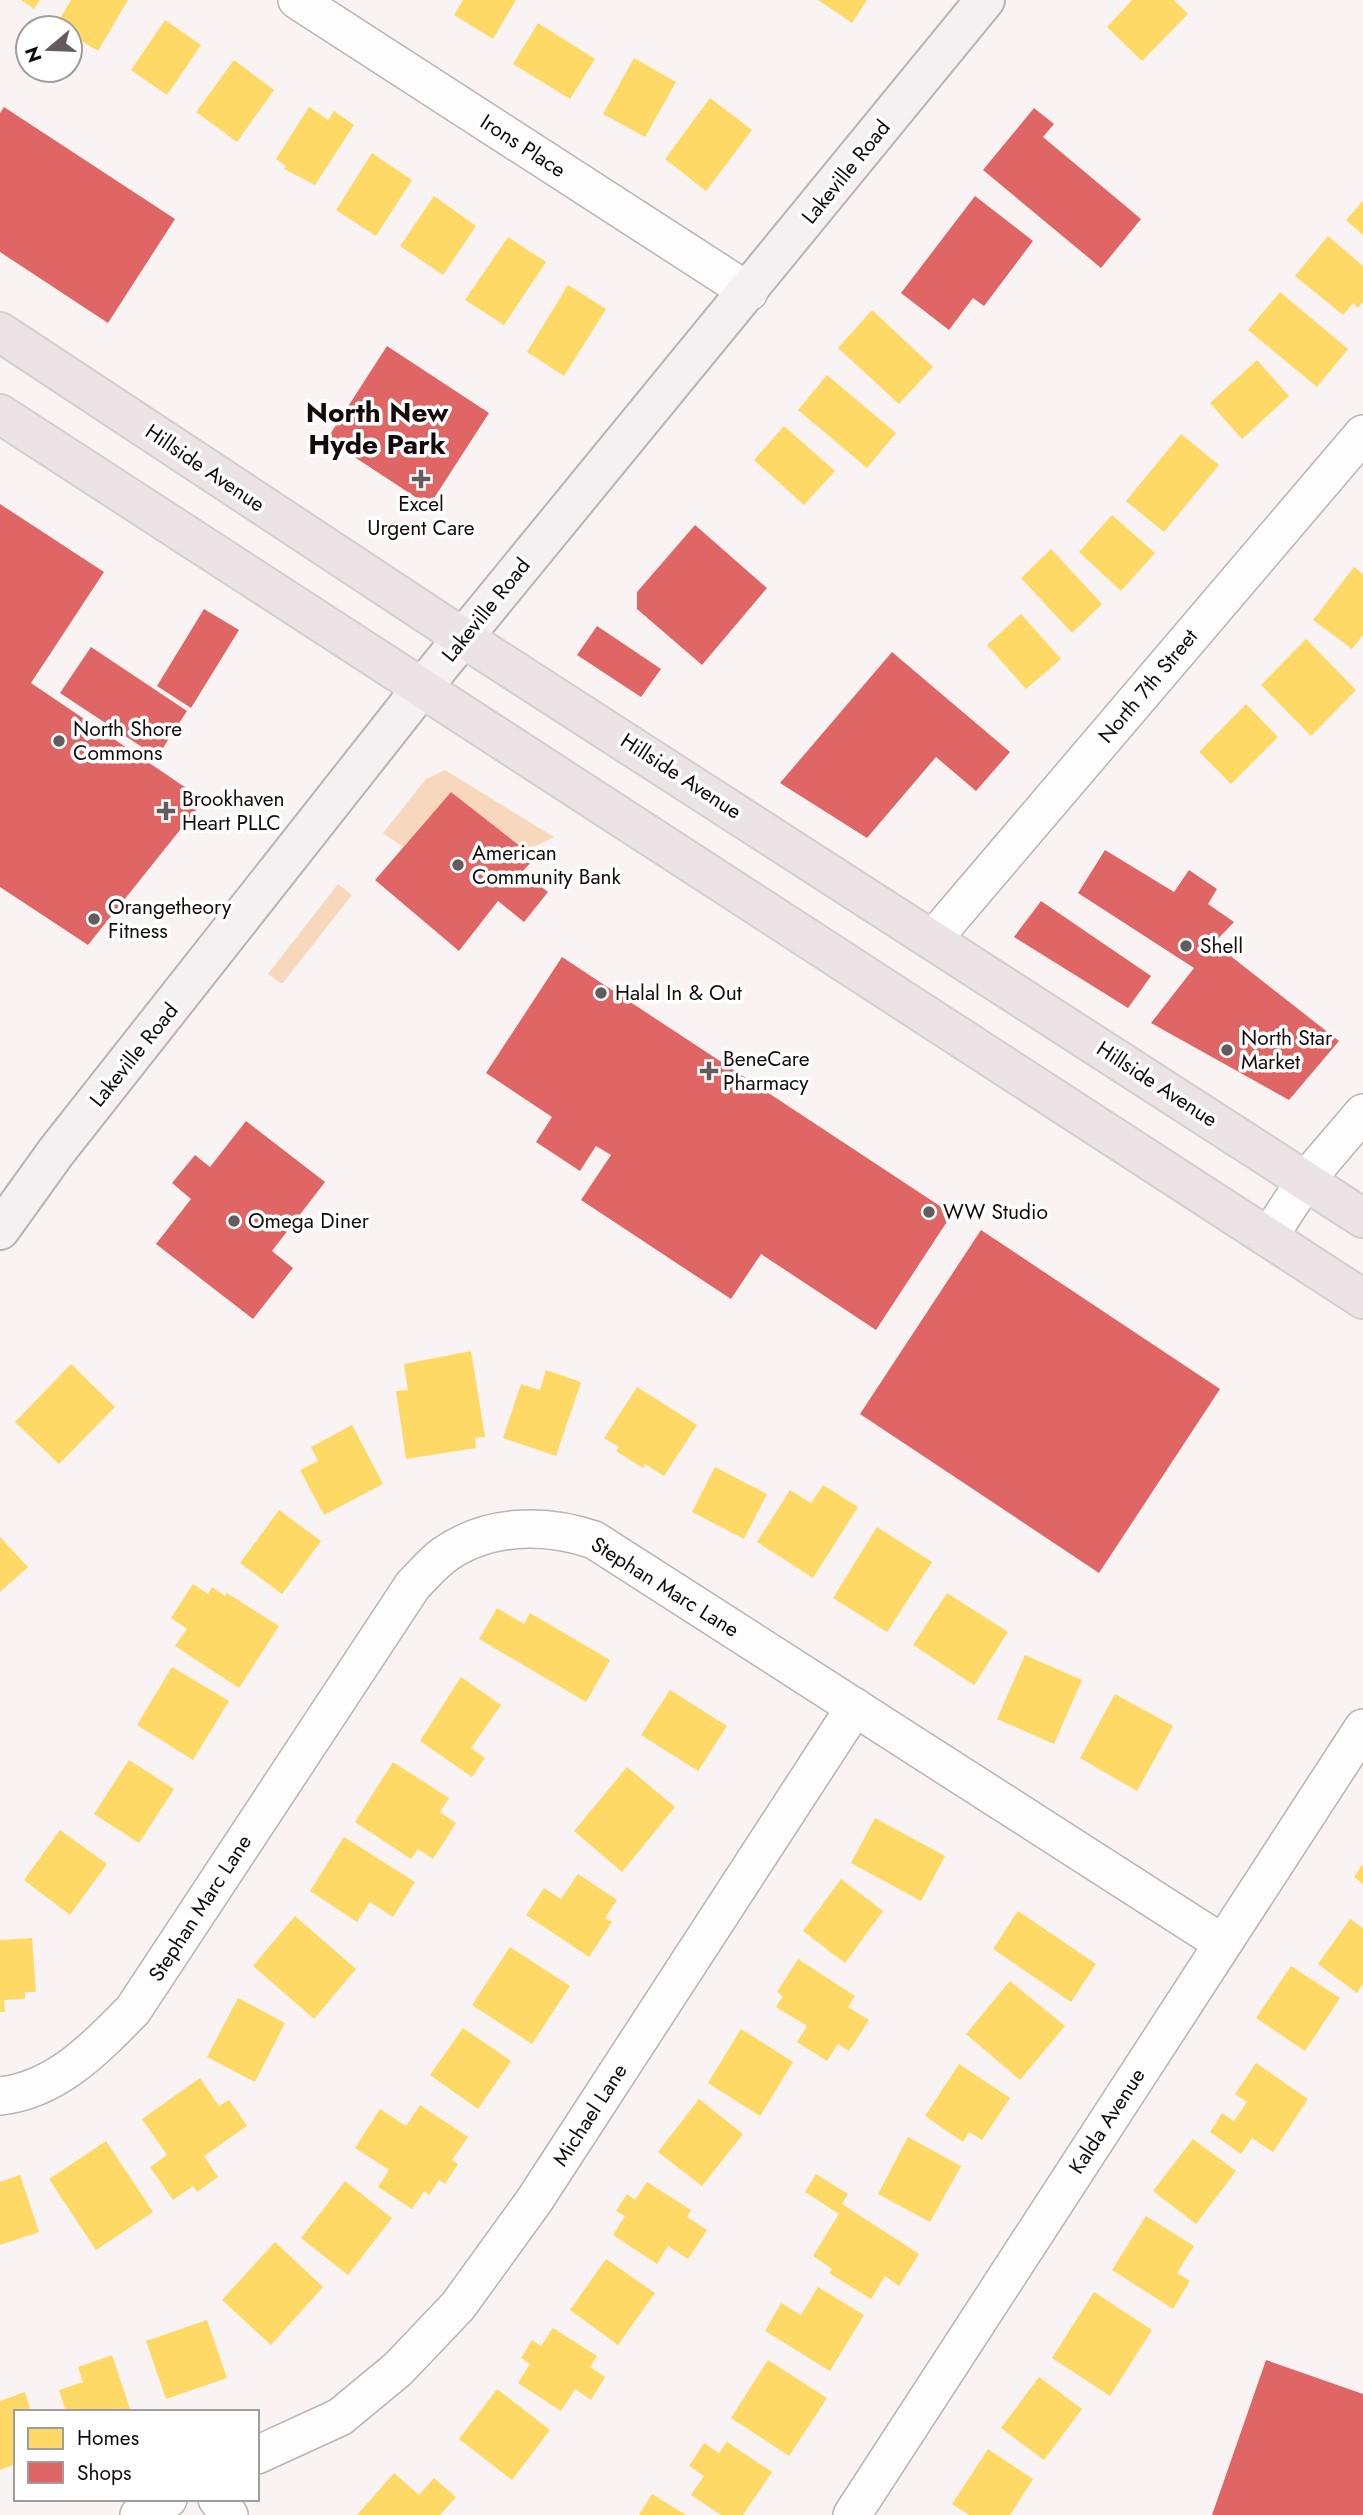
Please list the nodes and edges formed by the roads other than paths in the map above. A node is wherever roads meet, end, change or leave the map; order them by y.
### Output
1 (297, 0) edge
2 (985, 0) edge
3 (749, 292) junction
4 (0, 332) edge
5 (0, 414) edge
6 (1363, 434) edge
7 (465, 639) junction
8 (421, 689) junction
9 (933, 939) junction
10 (1363, 1113) edge
11 (1305, 1181) junction
12 (1363, 1218) edge
13 (0, 1230) edge
14 (1268, 1238) junction
15 (1363, 1300) edge
16 (855, 1707) junction
17 (1363, 1728) edge
18 (1222, 1943) junction
19 (0, 2096) edge
20 (259, 2454) edge
21 (164, 2501) edge
22 (139, 2515) edge
23 (852, 2515) edge

1 - 3 street, Irons Place
2 - 3 main road, Lakeville Road
3 - 7 main road, Lakeville Road
4 - 7 main road, Hillside Avenue
5 - 8 main road
6 - 9 street, North 7th Street
7 - 8 main road, Lakeville Road
7 - 9 main road, Hillside Avenue
8 - 13 main road, Lakeville Road
8 - 14 main road
9 - 11 main road, Hillside Avenue
10 - 11 street
11 - 12 main road, Hillside Avenue
11 - 14 street
14 - 15 main road
16 - 18 street, Stephan Marc Lane
16 - 19 street, Stephan Marc Lane
16 - 20 street, Michael Lane
17 - 18 street, Kalda Avenue
18 - 23 street, Kalda Avenue
21 - 22 street

